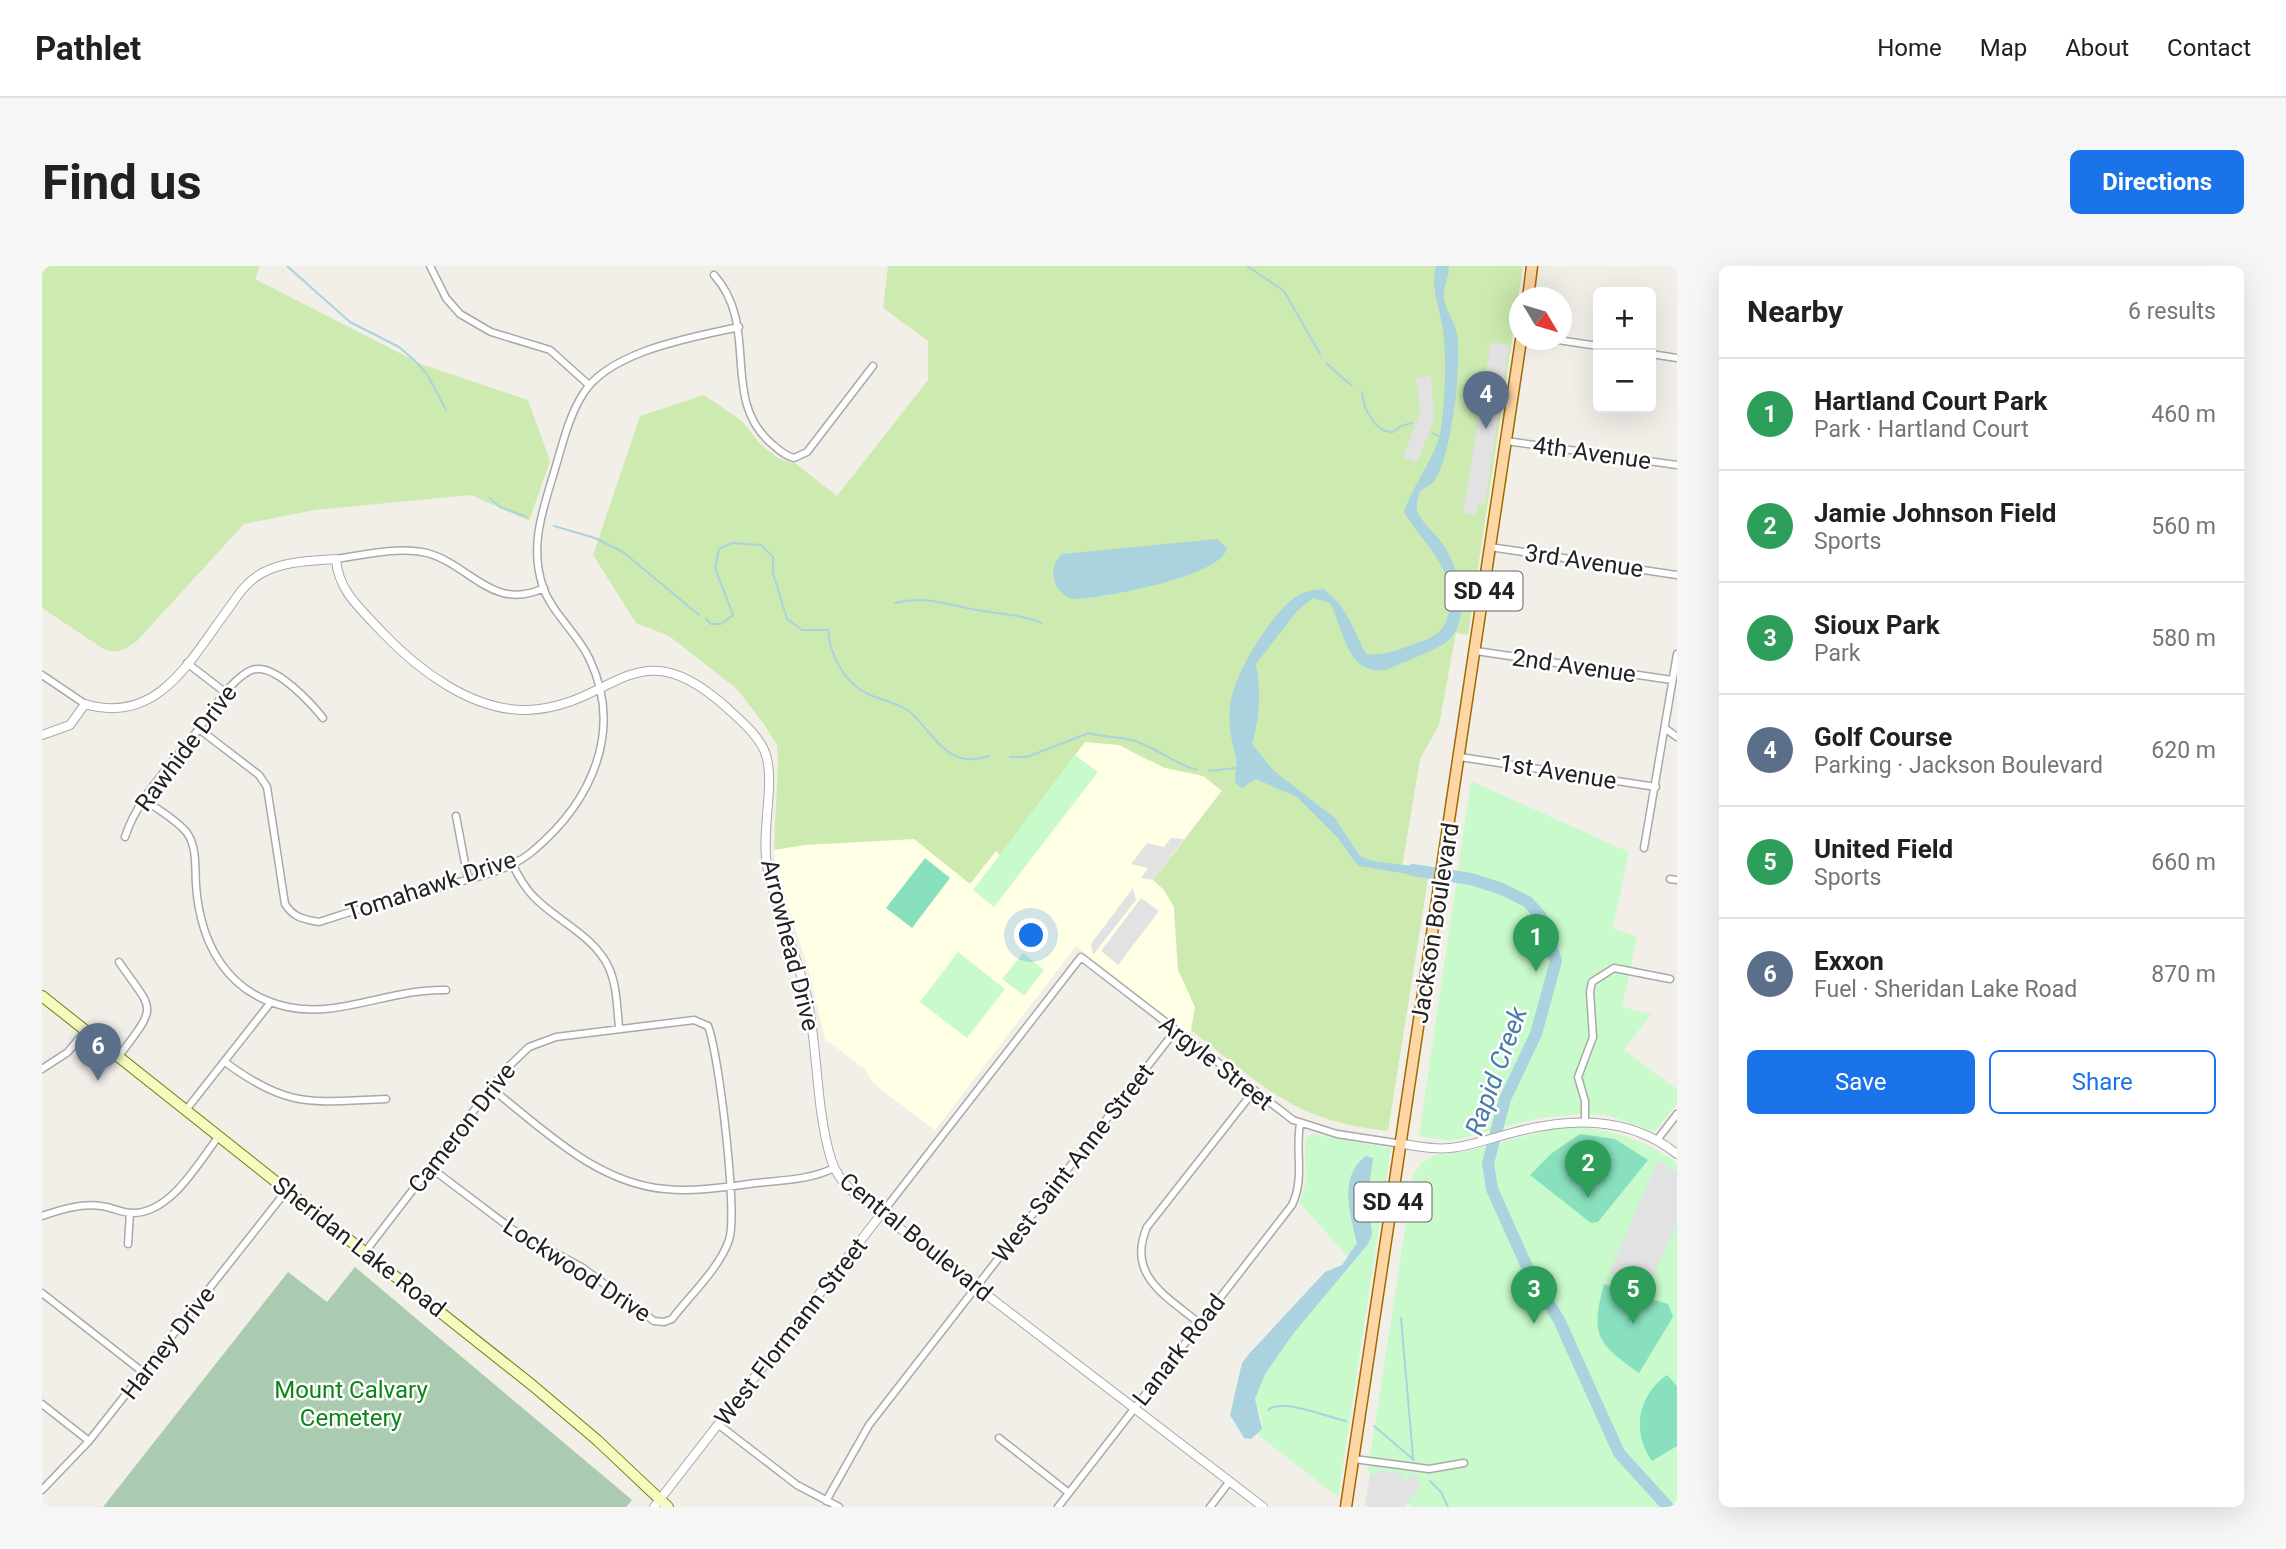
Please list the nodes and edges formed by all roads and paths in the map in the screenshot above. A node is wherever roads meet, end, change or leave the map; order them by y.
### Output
1 (430, 266) edge
2 (1532, 266) edge
3 (714, 275) dead end
4 (1529, 287) edge
5 (739, 327) junction
6 (1572, 342) edge
7 (1593, 345) edge
8 (1520, 350) edge
9 (1656, 355) edge
10 (1677, 358) edge
11 (873, 366) dead end
12 (589, 385) junction
13 (1506, 441) junction
14 (1677, 465) edge
15 (1490, 547) junction
16 (336, 559) junction
17 (1677, 575) edge
18 (544, 589) junction
19 (1476, 651) junction
20 (1677, 654) edge
21 (187, 663) junction
22 (42, 674) edge
23 (1672, 681) junction
24 (599, 687) junction
25 (226, 693) junction
26 (85, 705) junction
27 (323, 718) dead end
28 (199, 729) junction
29 (1666, 729) junction
30 (42, 735) edge
31 (1677, 737) edge
32 (1460, 757) junction
33 (1656, 787) junction
34 (145, 800) junction
35 (456, 816) dead end
36 (125, 837) dead end
37 (1644, 848) dead end
38 (512, 864) junction
39 (468, 878) junction
40 (1081, 957) joint
41 (119, 962) dead end
42 (1670, 979) dead end
43 (446, 990) dead end
44 (42, 996) edge
45 (271, 1002) junction
46 (619, 1027) junction
47 (86, 1030) junction
48 (1175, 1031) junction
49 (119, 1056) junction
50 (225, 1062) junction
51 (42, 1069) edge
52 (492, 1089) junction
53 (1253, 1092) junction
54 (386, 1099) dead end
55 (187, 1110) junction
56 (1677, 1114) edge
57 (1586, 1120) junction
58 (1300, 1124) junction
59 (219, 1136) junction
60 (1657, 1140) junction
61 (1402, 1144) junction
62 (1677, 1154) edge
63 (431, 1168) junction
64 (834, 1168) junction
65 (731, 1186) junction
66 (287, 1190) junction
67 (1299, 1191) joint
68 (130, 1213) junction
69 (882, 1213) junction
70 (42, 1216) edge
71 (128, 1244) dead end
72 (365, 1252) junction
73 (977, 1287) junction
74 (42, 1293) edge
75 (1199, 1323) junction
76 (144, 1373) junction
77 (42, 1404) edge
78 (1133, 1408) junction
79 (719, 1425) junction
80 (999, 1438) dead end
81 (89, 1441) junction
82 (1354, 1459) junction
83 (1464, 1463) dead end
84 (1230, 1481) junction
85 (42, 1490) edge
86 (1069, 1493) junction
87 (826, 1502) junction
88 (661, 1504) edge
89 (839, 1507) edge
90 (1058, 1507) edge
91 (1210, 1507) edge
92 (1263, 1507) edge
93 (1346, 1507) edge

1 - 12 street
2 - 4 main road
3 - 5 street
5 - 11 street
5 - 12 street, Tomahawk Drive
6 - 7 street
8 - 13 main road, Jackson Boulevard / SD 44
9 - 10 street
12 - 18 street, Tomahawk Drive
13 - 14 street, 4th Avenue
13 - 15 main road, Jackson Boulevard / SD 44
15 - 17 street, 3rd Avenue
15 - 19 main road, Jackson Boulevard / SD 44
16 - 18 street
16 - 21 street
16 - 24 street, Arrowhead Drive
18 - 24 street, Tomahawk Drive
19 - 23 street, 2nd Avenue
19 - 32 main road, Jackson Boulevard / SD 44
20 - 23 street
21 - 25 street
21 - 26 street
22 - 26 street
23 - 29 street
24 - 38 street, Tomahawk Drive
24 - 64 street, Arrowhead Drive
25 - 27 street, Rawhide Drive
25 - 28 street, Rawhide Drive
26 - 30 street
28 - 34 street, Rawhide Drive
28 - 39 street, Tomahawk Drive
29 - 31 street
29 - 33 street
32 - 33 street, 1st Avenue
32 - 61 main road, Jackson Boulevard / SD 44
33 - 37 street
34 - 36 street, Rawhide Drive
34 - 45 street
35 - 39 street
38 - 39 street, Tomahawk Drive
38 - 46 street
40 - 48 street, Argyle Street
40 - 69 street, West Flormann Street
41 - 49 street
42 - 57 street
43 - 45 street
44 - 47 main road, Sheridan Lake Road
45 - 50 street
46 - 52 street, Cameron Drive
46 - 65 street, Cameron Drive
47 - 49 main road, Sheridan Lake Road
47 - 51 street
48 - 53 street, Argyle Street
48 - 73 street, West Saint Anne Street
49 - 55 main road, Sheridan Lake Road
50 - 54 street
50 - 55 street
52 - 63 street, Cameron Drive
52 - 65 street, Central Boulevard
53 - 58 street, Argyle Street
53 - 75 street
55 - 59 main road, Sheridan Lake Road
56 - 60 street
57 - 60 street
57 - 61 street
58 - 61 street
58 - 67 street, Argyle Street
59 - 66 main road, Sheridan Lake Road
59 - 68 street
60 - 62 street
61 - 82 main road, Jackson Boulevard / SD 44
63 - 65 street, Lockwood Drive
63 - 72 street, Cameron Drive
64 - 65 street, Central Boulevard
64 - 69 street, Central Boulevard
66 - 72 main road, Sheridan Lake Road
66 - 76 street, Harney Drive
67 - 75 street, Lanark Road
68 - 70 street
68 - 71 street
69 - 73 street, Central Boulevard
69 - 79 street, West Flormann Street
72 - 88 main road, Sheridan Lake Road
73 - 78 street, Central Boulevard
73 - 87 street, West Saint Anne Street
74 - 76 street
75 - 78 street, Lanark Road
76 - 81 street, Harney Drive
77 - 81 street
78 - 84 street, Central Boulevard
78 - 86 street, Lanark Road
79 - 87 street
79 - 88 street, West Flormann Street
80 - 86 street
81 - 85 street, Harney Drive
82 - 83 street
82 - 93 main road, Jackson Boulevard / SD 44
84 - 91 street
84 - 92 street, Central Boulevard
86 - 90 street, Lanark Road
87 - 89 street

